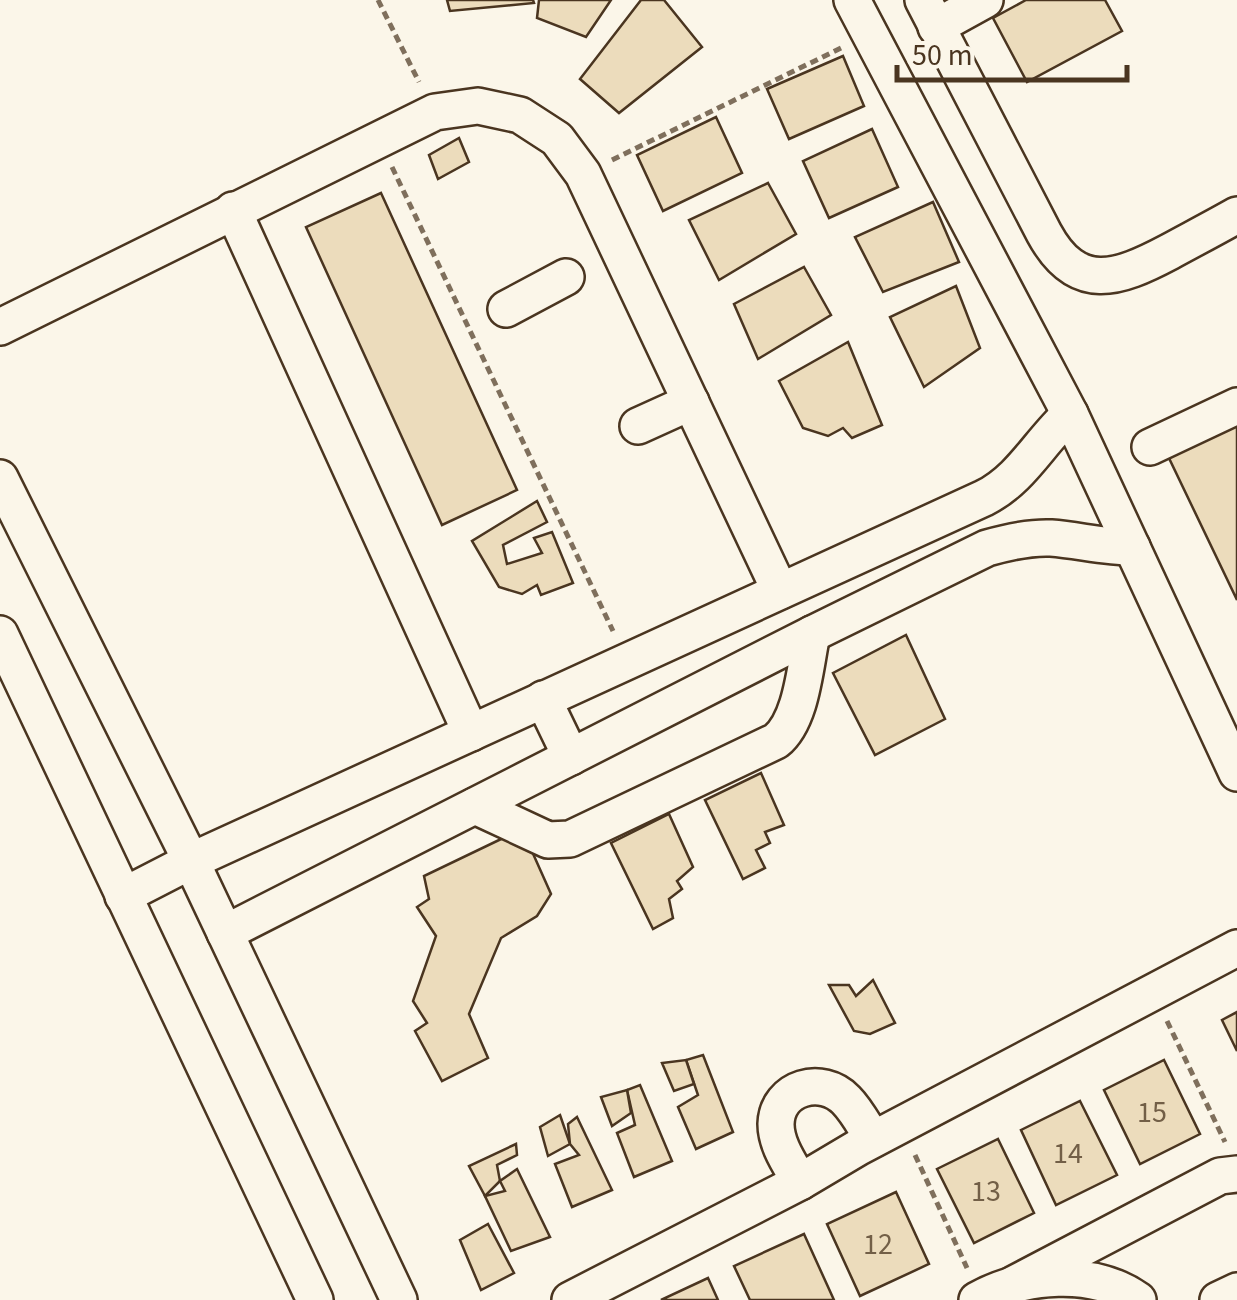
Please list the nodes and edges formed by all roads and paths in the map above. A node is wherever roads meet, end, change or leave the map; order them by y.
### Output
1 (378, 0) edge
2 (852, 0) edge
3 (985, 0) edge
4 (929, 13) edge
5 (871, 34) junction
6 (434, 112) junction
7 (378, 139) junction
8 (583, 174) junction
9 (234, 210) junction
10 (1237, 216) edge
11 (566, 277) dead end
12 (506, 309) dead end
13 (0, 327) edge
14 (691, 402) junction
15 (1237, 406) edge
16 (1070, 414) junction
17 (638, 426) dead end
18 (1150, 447) dead end
19 (0, 478) edge
20 (1132, 547) junction
21 (780, 590) junction
22 (0, 634) edge
23 (812, 634) junction
24 (628, 661) junction
25 (543, 700) junction
26 (470, 733) junction
27 (571, 757) junction
28 (1237, 773) edge
29 (475, 806) junction
30 (191, 861) junction
31 (123, 896) junction
32 (225, 933) junction
33 (1237, 948) edge
34 (1153, 992) junction
35 (887, 1132) junction
36 (1233, 1162) edge
37 (800, 1182) junction
38 (1014, 1284) junction
39 (1237, 1291) edge
40 (979, 1299) edge
41 (314, 1300) edge
42 (399, 1300) edge
43 (570, 1300) edge
44 (1138, 1300) edge
45 (1218, 1300) edge

1 - 6 path
2 - 5 street
3 - 4 street
4 - 10 street
5 - 8 path
5 - 16 street
6 - 7 street
6 - 8 street
7 - 9 street
7 - 24 path
8 - 14 street
9 - 13 street
9 - 26 street
11 - 12 street
14 - 17 street
14 - 21 street
15 - 18 street
16 - 20 street
16 - 21 street
19 - 30 street
20 - 23 street
20 - 28 street
21 - 24 street
22 - 31 street
23 - 27 street
23 - 29 street
24 - 25 street
25 - 26 street
25 - 27 street
26 - 30 street
27 - 29 street
29 - 32 street
30 - 31 street
30 - 32 street
31 - 41 street
32 - 42 street
33 - 34 street
34 - 35 street
34 - 36 path
35 - 37 street
35 - 37 street
35 - 40 path
36 - 38 street
37 - 43 street
38 - 40 street
38 - 44 street
39 - 45 street

